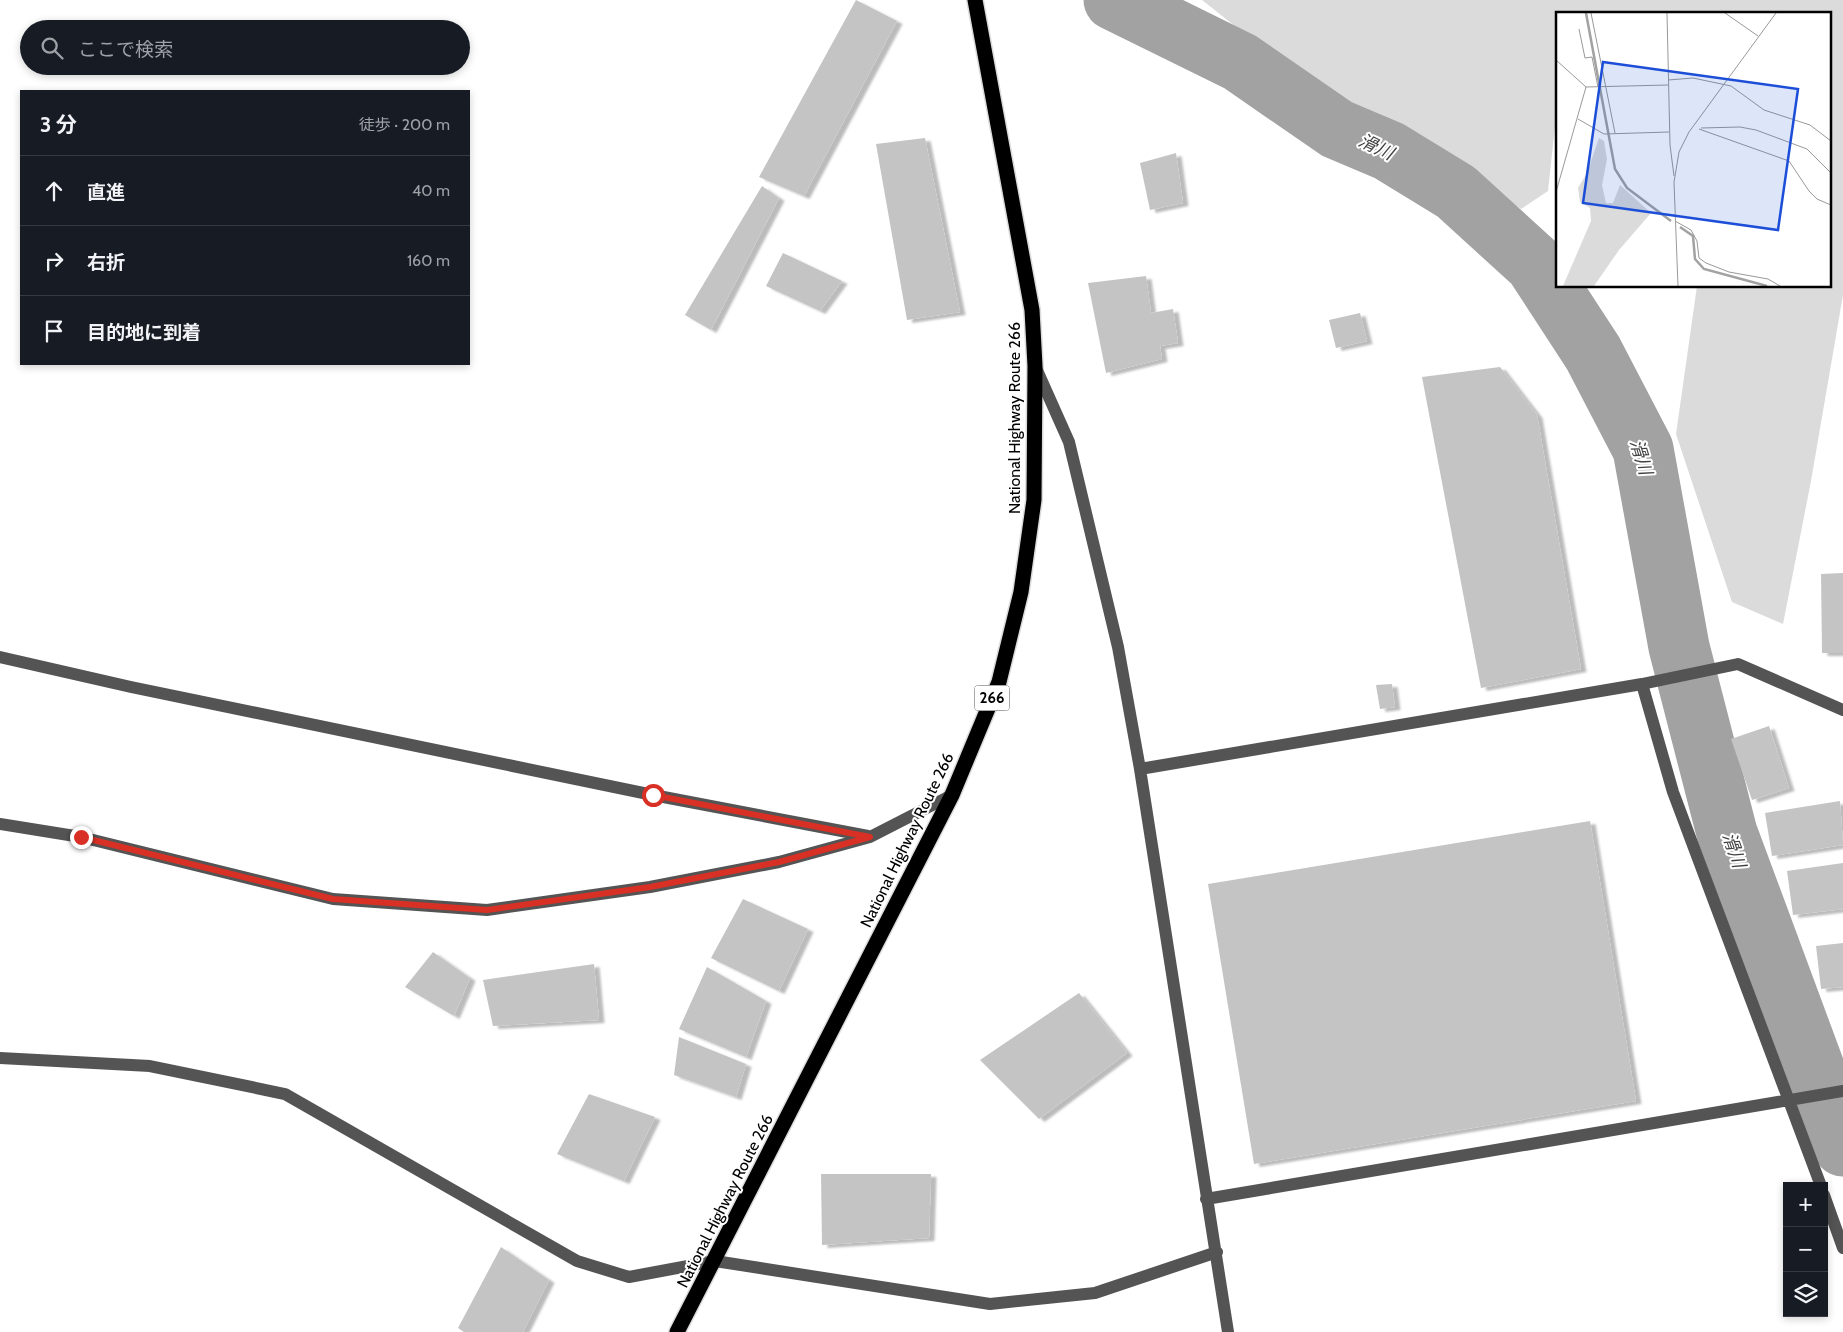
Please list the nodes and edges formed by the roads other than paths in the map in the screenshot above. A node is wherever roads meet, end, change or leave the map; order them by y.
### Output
1 (975, 0) edge
2 (1035, 366) junction
3 (0, 656) edge
4 (1642, 684) junction
5 (1843, 710) edge
6 (1140, 769) junction
7 (952, 795) junction
8 (0, 824) edge
9 (870, 837) junction
10 (0, 1058) edge
11 (1843, 1090) edge
12 (1787, 1098) junction
13 (1819, 1182) edge
14 (1206, 1199) junction
15 (1828, 1206) edge
16 (1843, 1248) edge
17 (1217, 1252) junction
18 (715, 1261) junction
19 (677, 1332) edge
20 (1228, 1332) edge

1 - 2 highway, National Highway Route 266 / 266
2 - 6 street
2 - 7 highway, National Highway Route 266 / 266
3 - 9 street
4 - 5 street
4 - 6 street
4 - 12 street
6 - 14 street
7 - 9 street
7 - 18 highway, National Highway Route 266 / 266
8 - 9 street
10 - 18 street
11 - 12 street
12 - 13 street
12 - 14 street
14 - 17 street
15 - 16 street
17 - 18 street
17 - 20 street
18 - 19 highway, National Highway Route 266 / 266

